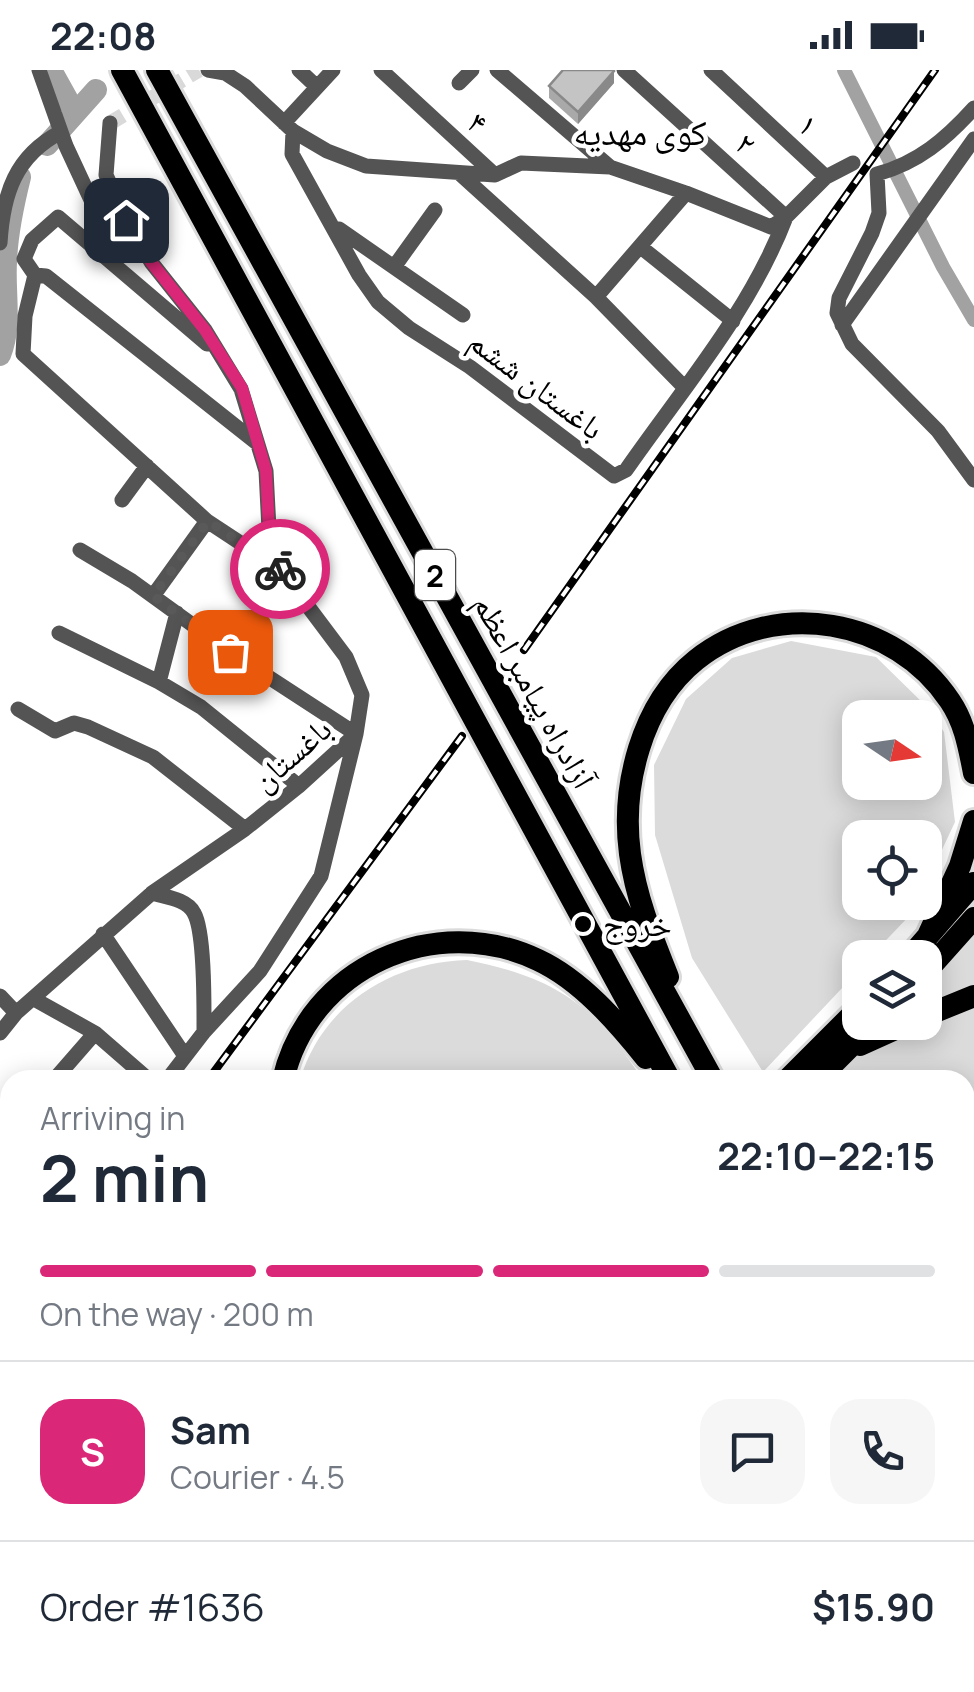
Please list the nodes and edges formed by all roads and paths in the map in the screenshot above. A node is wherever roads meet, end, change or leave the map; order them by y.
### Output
1 (40, 70) edge
2 (122, 70) edge
3 (157, 70) edge
4 (208, 70) edge
5 (299, 70) edge
6 (333, 70) edge
7 (381, 70) edge
8 (472, 70) edge
9 (624, 70) edge
10 (713, 71) edge
11 (503, 72) edge
12 (459, 83) dead end
13 (317, 87) junction
14 (974, 108) edge
15 (110, 123) dead end
16 (288, 127) junction
17 (63, 139) junction
18 (974, 139) edge
19 (853, 163) dead end
20 (610, 167) junction
21 (459, 173) junction
22 (495, 174) junction
23 (826, 177) junction
24 (686, 192) junction
25 (435, 210) dead end
26 (786, 217) junction
27 (126, 220) junction
28 (333, 225) junction
29 (0, 243) edge
30 (642, 248) junction
31 (394, 267) junction
32 (35, 275) junction
33 (596, 297) junction
34 (463, 315) dead end
35 (733, 320) junction
36 (842, 325) junction
37 (224, 358) junction
38 (684, 387) junction
39 (257, 443) junction
40 (147, 466) junction
41 (974, 480) edge
42 (122, 500) dead end
43 (208, 521) junction
44 (80, 550) dead end
45 (280, 569) junction
46 (153, 596) junction
47 (177, 613) junction
48 (60, 633) dead end
49 (160, 682) junction
50 (18, 709) dead end
51 (356, 734) junction
52 (974, 773) edge
53 (299, 786) junction
54 (974, 821) edge
55 (244, 829) junction
56 (974, 882) edge
57 (152, 893) junction
58 (974, 918) edge
59 (103, 934) junction
60 (926, 940) joint
61 (942, 954) edge
62 (0, 996) edge
63 (974, 996) edge
64 (34, 999) junction
65 (942, 1009) edge
66 (16, 1013) junction
67 (842, 1025) edge
68 (204, 1032) junction
69 (0, 1033) edge
70 (95, 1033) junction
71 (857, 1040) edge
72 (870, 1040) edge
73 (847, 1050) junction
74 (185, 1056) junction
75 (63, 1070) edge
76 (138, 1070) edge
77 (175, 1070) edge
78 (286, 1070) edge
79 (654, 1070) edge
80 (665, 1070) edge
81 (707, 1070) edge
82 (798, 1070) edge
83 (828, 1070) edge

1 - 17 street
2 - 80 highway, آزادراه پیامبر اعظم / 2
3 - 81 highway, آزادراه پیامبر اعظم / 2
4 - 16 street
5 - 13 street
6 - 13 street
7 - 22 street, ۴
8 - 12 street
9 - 26 street, ۲
10 - 23 street, ۱
11 - 20 street
13 - 16 street
14 - 36 street
15 - 27 street, باغستان
16 - 21 street
16 - 28 street, باغستان ششم
17 - 27 street
17 - 29 street
18 - 36 street
19 - 23 street
20 - 22 street
20 - 24 street
21 - 22 street
21 - 33 street
23 - 26 street
24 - 26 street
24 - 30 street
25 - 31 street
26 - 35 street, باغستان ششم
27 - 37 street, باغستان
28 - 31 street
28 - 38 street, باغستان ششم
30 - 33 street
30 - 35 street
31 - 34 street
32 - 37 street
32 - 39 street
32 - 40 street
33 - 38 street
35 - 38 street, باغستان ششم
36 - 41 street
37 - 39 street, باغستان
39 - 45 street, باغستان
40 - 42 street
40 - 43 street
43 - 45 street
43 - 46 street
44 - 46 street
45 - 51 street, باغستان
46 - 47 street
47 - 49 street
47 - 51 street
48 - 49 street
49 - 53 street
50 - 55 street
51 - 53 street, باغستان
51 - 68 street
52 - 81 highway
53 - 55 street, باغستان
54 - 60 highway
55 - 57 street, باغستان
56 - 60 highway
57 - 59 street, باغستان
57 - 68 street
58 - 61 highway
59 - 64 street, باغستان
59 - 74 street
62 - 66 street
63 - 65 highway
64 - 66 street, باغستان
64 - 70 street
66 - 69 street, باغستان
67 - 82 highway
68 - 74 street
70 - 75 street
70 - 76 street
71 - 73 highway
72 - 73 highway
73 - 83 highway
74 - 77 street
78 - 79 highway

